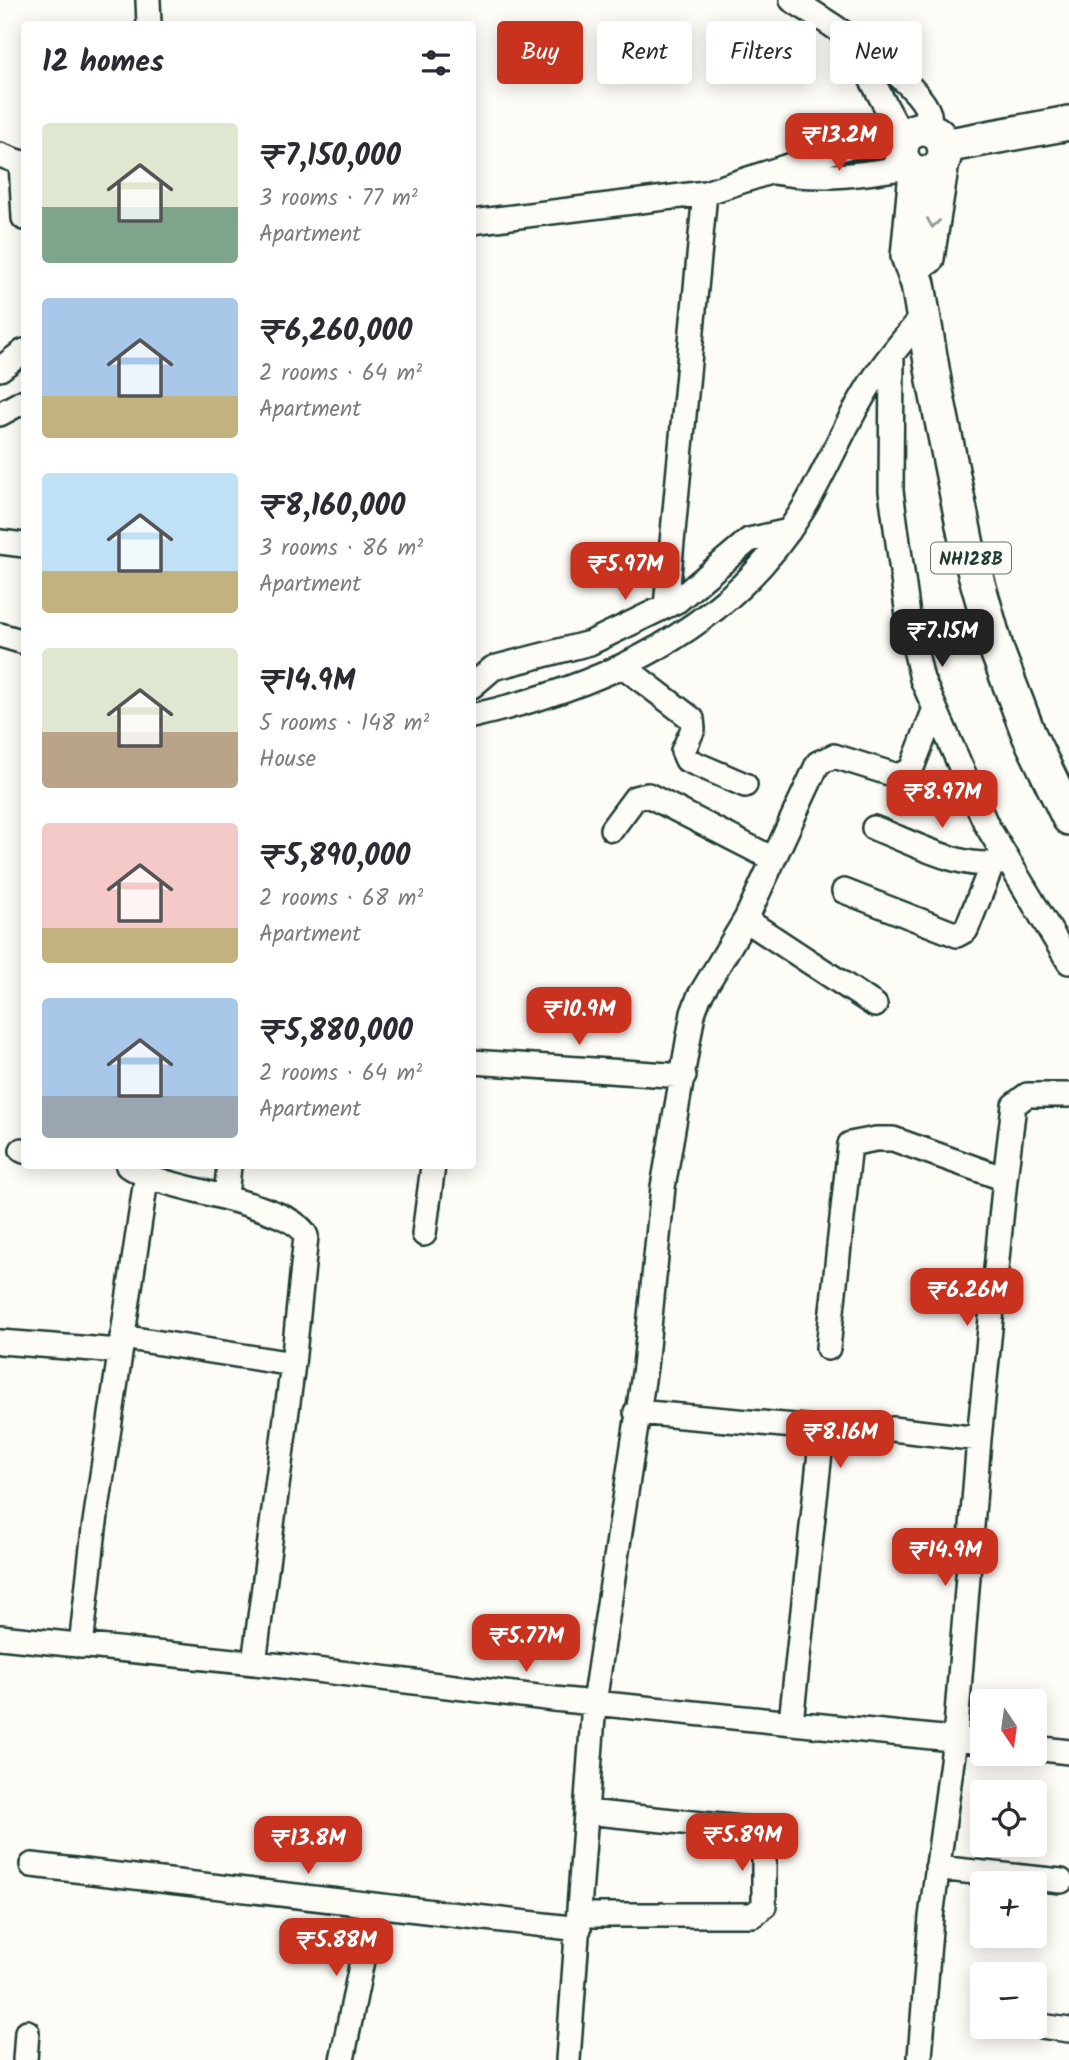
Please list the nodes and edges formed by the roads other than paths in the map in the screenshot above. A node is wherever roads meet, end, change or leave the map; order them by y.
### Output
1 (148, 0) edge
2 (792, 0) edge
3 (149, 21) edge
4 (830, 23) edge
5 (877, 84) edge
6 (905, 84) edge
7 (1069, 123) edge
8 (921, 151) junction
9 (15, 160) edge
10 (705, 193) junction
11 (21, 199) edge
12 (476, 222) edge
13 (922, 317) junction
14 (21, 353) edge
15 (892, 354) junction
16 (0, 369) edge
17 (21, 403) edge
18 (0, 414) edge
19 (789, 531) junction
20 (0, 542) edge
21 (21, 545) edge
22 (666, 606) junction
23 (0, 635) edge
24 (21, 641) edge
25 (623, 666) junction
26 (476, 682) edge
27 (934, 711) junction
28 (476, 715) edge
29 (745, 785) dead end
30 (1069, 818) edge
31 (874, 828) dead end
32 (612, 829) dead end
33 (773, 859) junction
34 (1000, 863) junction
35 (844, 891) dead end
36 (746, 920) junction
37 (1069, 962) edge
38 (875, 1005) dead end
39 (476, 1062) edge
40 (684, 1076) junction
41 (1069, 1095) edge
42 (141, 1169) edge
43 (229, 1169) edge
44 (433, 1169) edge
45 (1005, 1180) junction
46 (226, 1197) junction
47 (424, 1234) dead end
48 (0, 1342) edge
49 (121, 1344) junction
50 (828, 1348) dead end
51 (293, 1364) junction
52 (636, 1412) junction
53 (892, 1429) dead end
54 (979, 1439) junction
55 (0, 1637) edge
56 (81, 1646) junction
57 (254, 1663) junction
58 (594, 1703) junction
59 (791, 1722) junction
60 (955, 1739) junction
61 (970, 1741) edge
62 (1047, 1749) edge
63 (1069, 1752) edge
64 (587, 1812) junction
65 (32, 1865) dead end
66 (937, 1868) junction
67 (1061, 1881) dead end
68 (373, 1906) junction
69 (579, 1922) junction
70 (1047, 2026) edge
71 (1069, 2029) edge
72 (27, 2032) dead end
73 (920, 2057) dead end
74 (25, 2060) edge
75 (342, 2060) edge
76 (568, 2060) edge

1 - 3 street
2 - 4 street
5 - 8 street
6 - 8 street
7 - 8 highway
8 - 10 street
8 - 13 highway, NH128B
9 - 11 street
10 - 12 street
10 - 22 street
13 - 15 street
13 - 30 highway, NH128B
14 - 16 street
15 - 19 street
15 - 27 street
17 - 18 street
19 - 22 street
19 - 25 street
20 - 21 street
22 - 26 street
23 - 24 street
25 - 28 street
25 - 29 street
27 - 33 street
27 - 34 street
31 - 34 street
32 - 33 street
33 - 36 street
34 - 35 street
34 - 37 street
36 - 38 street
36 - 40 street
39 - 40 street
40 - 52 street
41 - 45 street
42 - 46 street
42 - 49 street
43 - 46 street
44 - 47 street
45 - 50 street
45 - 54 street
46 - 51 street
48 - 49 street
49 - 51 street
49 - 56 street
51 - 57 street
52 - 58 street
52 - 59 street
53 - 54 street
54 - 60 street
55 - 56 street
56 - 57 street
57 - 58 street
58 - 59 street
58 - 64 street
59 - 60 street
60 - 61 street
60 - 66 street
62 - 63 street
64 - 69 street
64 - 69 street
65 - 68 street
66 - 67 street
66 - 73 street
68 - 69 street
68 - 75 street
69 - 76 street
70 - 71 street
72 - 74 street

